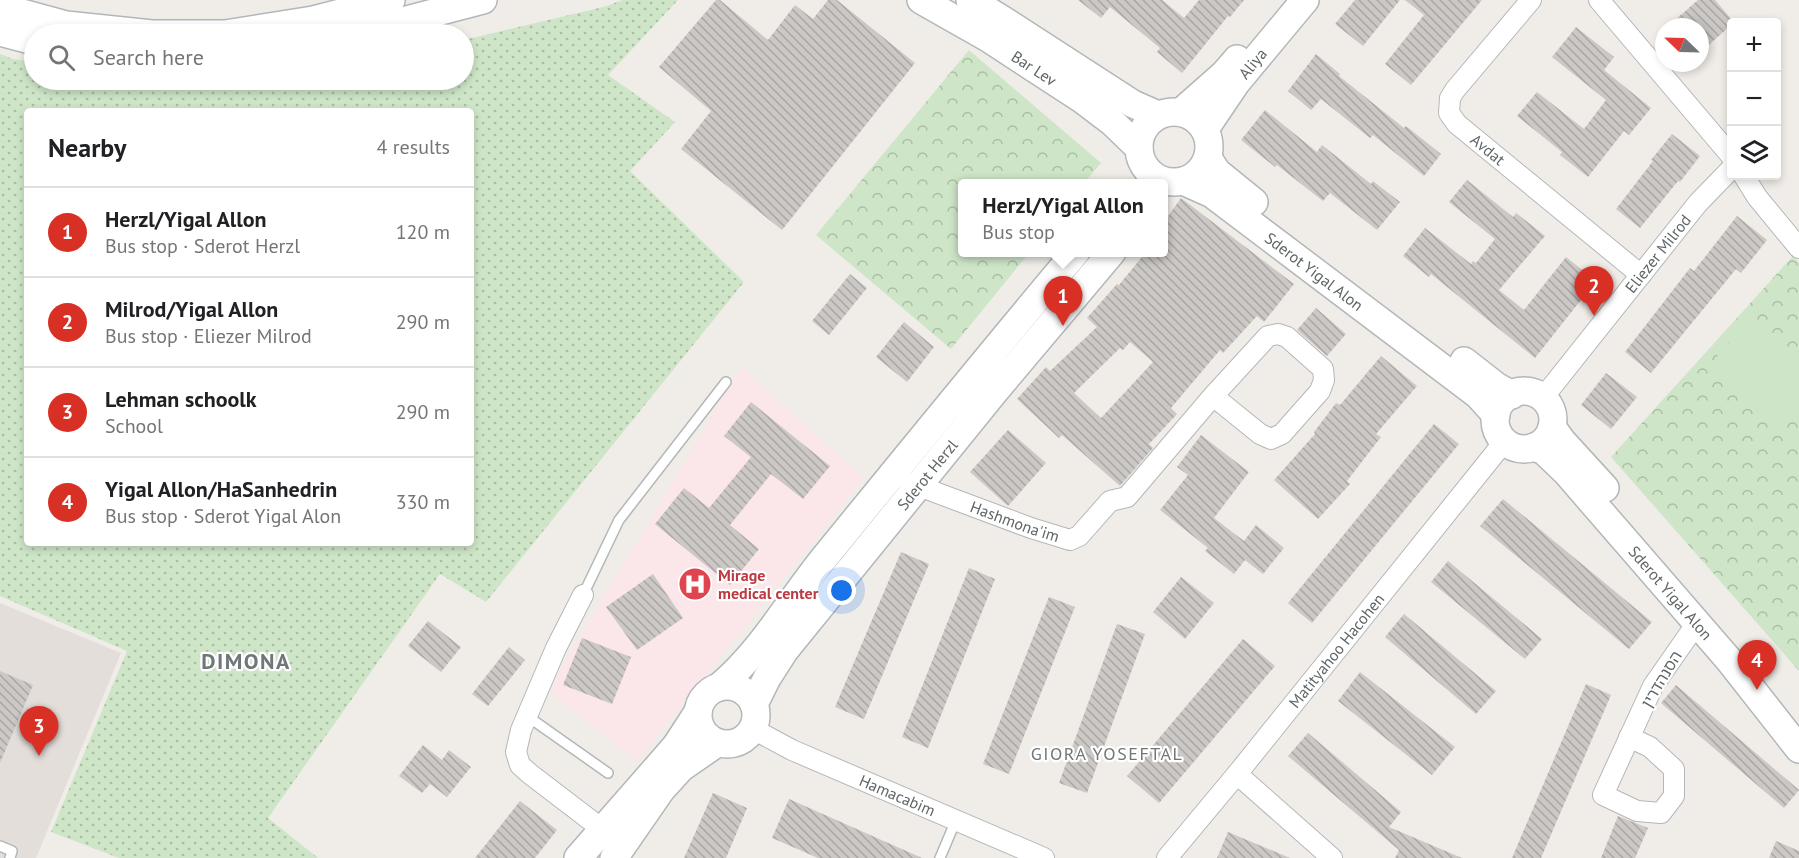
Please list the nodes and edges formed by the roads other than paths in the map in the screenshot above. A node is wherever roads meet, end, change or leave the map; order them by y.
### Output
1 (391, 0) edge
2 (483, 0) edge
3 (921, 0) edge
4 (970, 0) edge
5 (1285, 0) edge
6 (1305, 0) edge
7 (1531, 0) edge
8 (1599, 0) edge
9 (0, 7) edge
10 (62, 24) edge
11 (288, 24) edge
12 (391, 24) edge
13 (0, 32) edge
14 (24, 38) edge
15 (1169, 114) junction
16 (1205, 129) junction
17 (1139, 152) junction
18 (1727, 152) edge
19 (1208, 158) junction
20 (1727, 172) edge
21 (1130, 179) edge
22 (1160, 179) edge
23 (1746, 180) edge
24 (1754, 180) edge
25 (1175, 186) edge
26 (1799, 227) edge
27 (1799, 248) edge
28 (1072, 257) edge
29 (1108, 257) edge
30 (1641, 275) junction
31 (726, 382) dead end
32 (1213, 396) junction
33 (1542, 399) junction
34 (1504, 405) junction
35 (1552, 427) junction
36 (1504, 442) junction
37 (1534, 447) junction
38 (892, 475) junction
39 (917, 486) junction
40 (583, 595) joint
41 (1697, 623) junction
42 (719, 687) junction
43 (698, 711) junction
44 (527, 716) junction
45 (753, 717) junction
46 (1799, 718) edge
47 (1629, 737) dead end
48 (717, 743) junction
49 (1799, 749) edge
50 (608, 774) dead end
51 (1237, 774) junction
52 (956, 820) junction
53 (602, 829) junction
54 (0, 846) edge
55 (9, 858) edge
56 (578, 858) edge
57 (614, 858) edge
58 (940, 858) edge
59 (1044, 858) edge
60 (1167, 858) edge
61 (1332, 858) edge

1 - 11 street
2 - 12 street
3 - 17 street, Bar Lev
4 - 15 street, Bar Lev
5 - 15 street, Aliya
6 - 16 street, Aliya
7 - 30 street, Avdat
8 - 18 street
9 - 10 street
13 - 14 street
15 - 16 street
15 - 17 street
16 - 19 street
17 - 21 street
17 - 22 street
19 - 25 street
19 - 34 street, Sderot Yigal Alon
20 - 30 street, Eliezer Milrod
23 - 27 street
24 - 26 street
25 - 34 street, Sderot Yigal Alon
28 - 38 street, Sderot Herzl
29 - 39 street, Sderot Herzl
30 - 33 street, Eliezer Milrod
31 - 40 lane
32 - 32 street
32 - 39 street, Hashmona'im
33 - 34 street
33 - 35 street
34 - 36 street
35 - 37 street
35 - 46 street, Sderot Yigal Alon
36 - 37 street
36 - 51 street, Matityahoo Hacohen
37 - 41 street, Sderot Yigal Alon
38 - 39 street, Hashmona'im
38 - 42 street, Sderot Herzl
39 - 45 street, Sderot Herzl
40 - 44 street
41 - 47 street, הסנהדרין
41 - 49 street, Sderot Yigal Alon
42 - 43 street
42 - 45 street
43 - 48 street
43 - 53 street
44 - 50 lane
44 - 53 street
45 - 48 street
45 - 52 street, Hamacabim
48 - 57 street
51 - 60 street, Matityahoo Hacohen
51 - 61 street
52 - 58 lane
52 - 59 street, Hamacabim
53 - 56 street
54 - 55 lane

